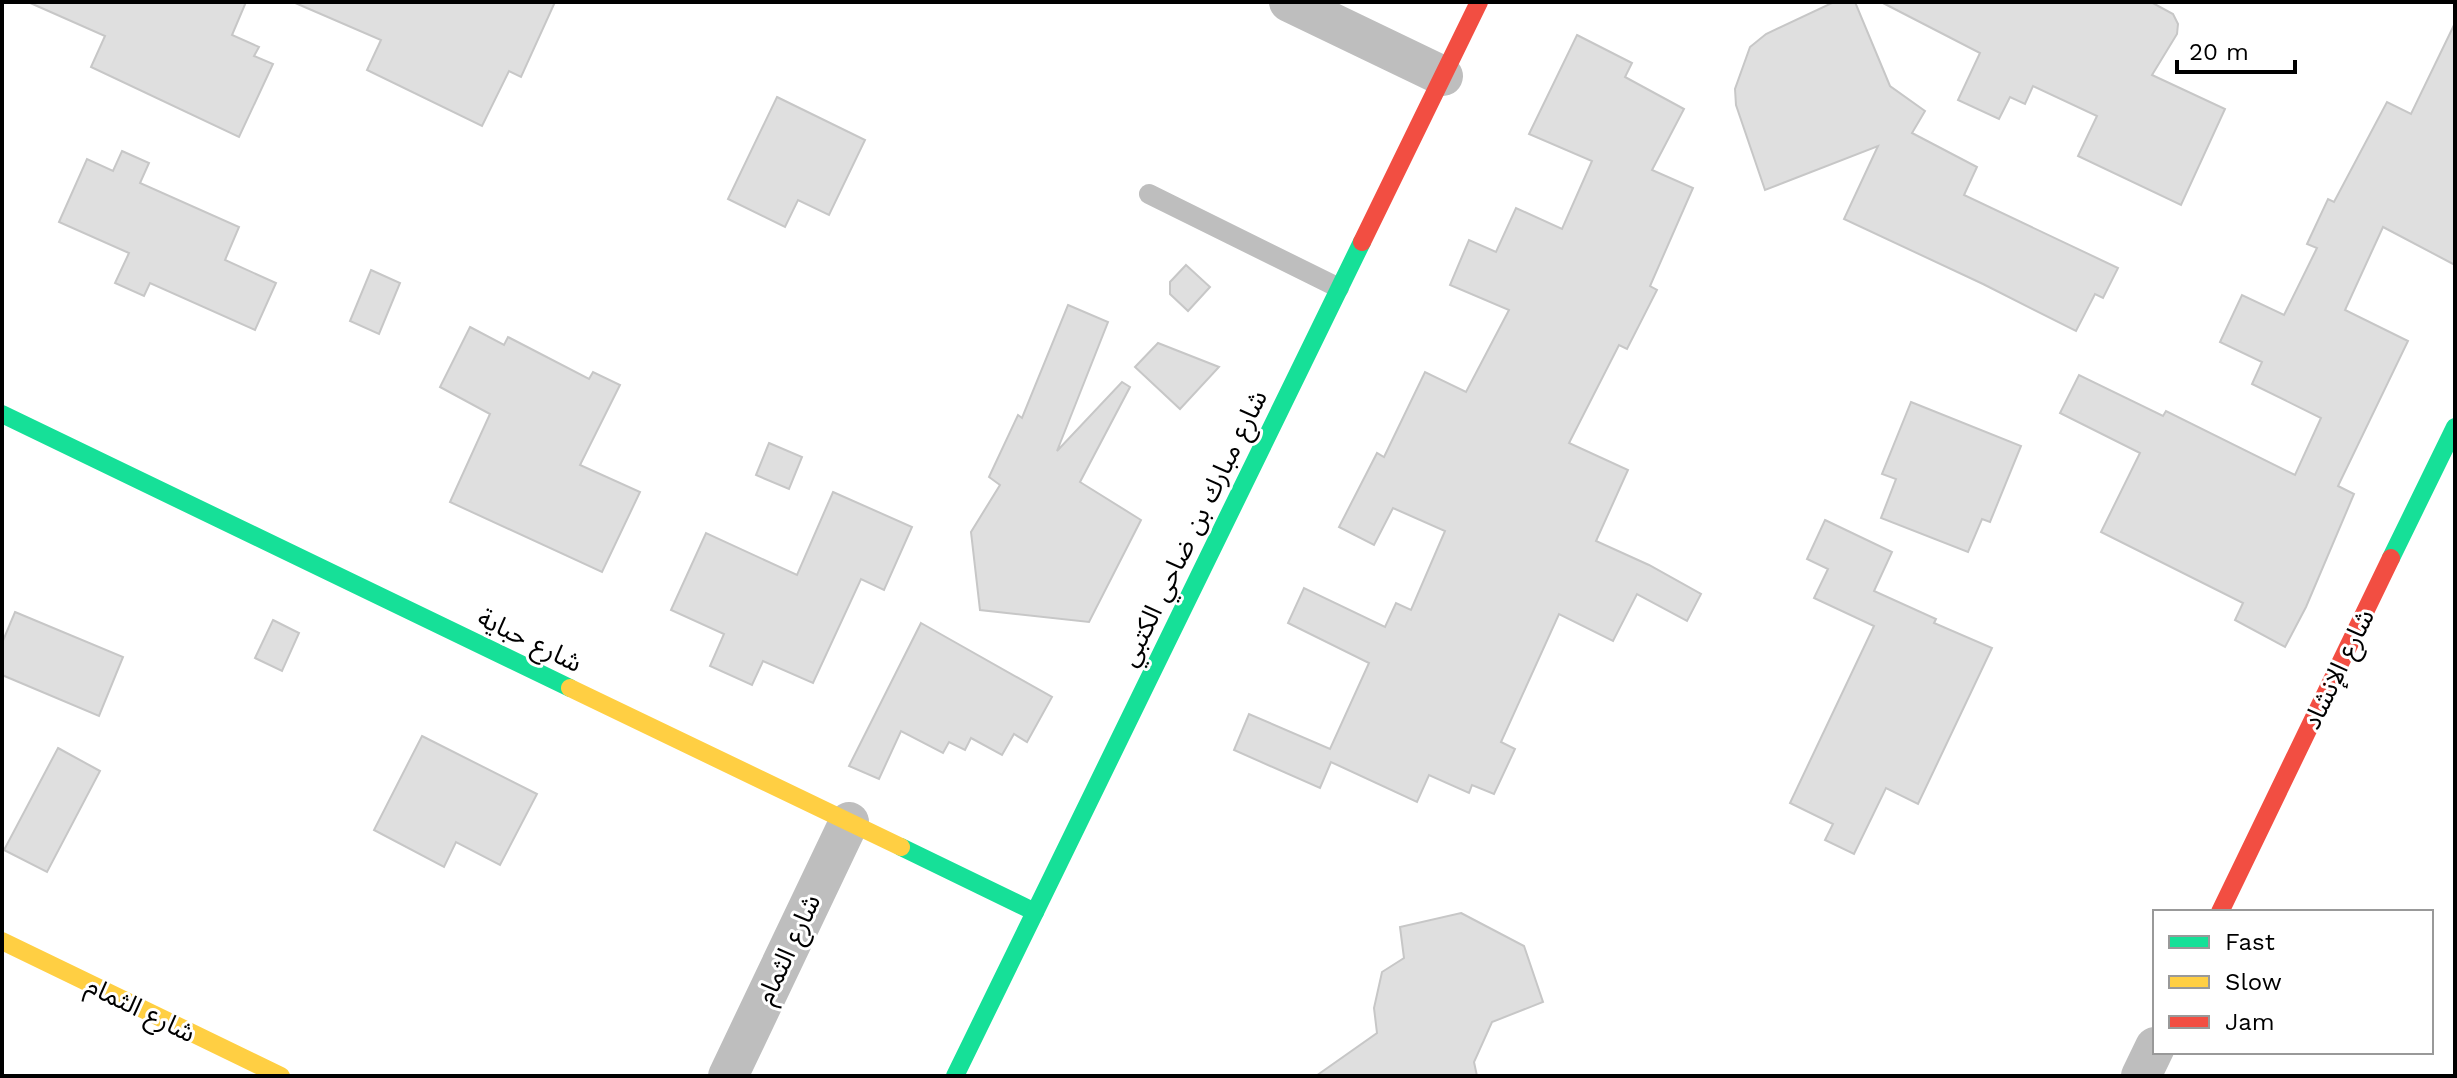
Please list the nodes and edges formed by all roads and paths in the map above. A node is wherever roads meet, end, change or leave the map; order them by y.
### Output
1 (1289, 2) edge
2 (1479, 2) edge
3 (1443, 76) junction
4 (1149, 194) dead end
5 (1339, 288) junction
6 (2, 414) edge
7 (2455, 427) edge
8 (849, 822) junction
9 (2221, 910) edge
10 (1035, 912) junction
11 (2, 941) edge
12 (2153, 1051) edge
13 (281, 1076) edge
14 (728, 1076) edge
15 (955, 1076) edge
16 (2141, 1076) edge

1 - 3 street
2 - 3 street, شارع مبارك بن ضاحي الكتبي
3 - 5 street, شارع مبارك بن ضاحي الكتبي
4 - 5 lane
5 - 10 street, شارع مبارك بن ضاحي الكتبي
6 - 8 street, شارع حباية
7 - 9 street, شارع الإنشاد
8 - 10 street, شارع حباية
8 - 14 street, شارع الثمام
10 - 15 street, شارع مبارك بن ضاحي الكتبي
11 - 13 street, شارع الثمام
12 - 16 street

